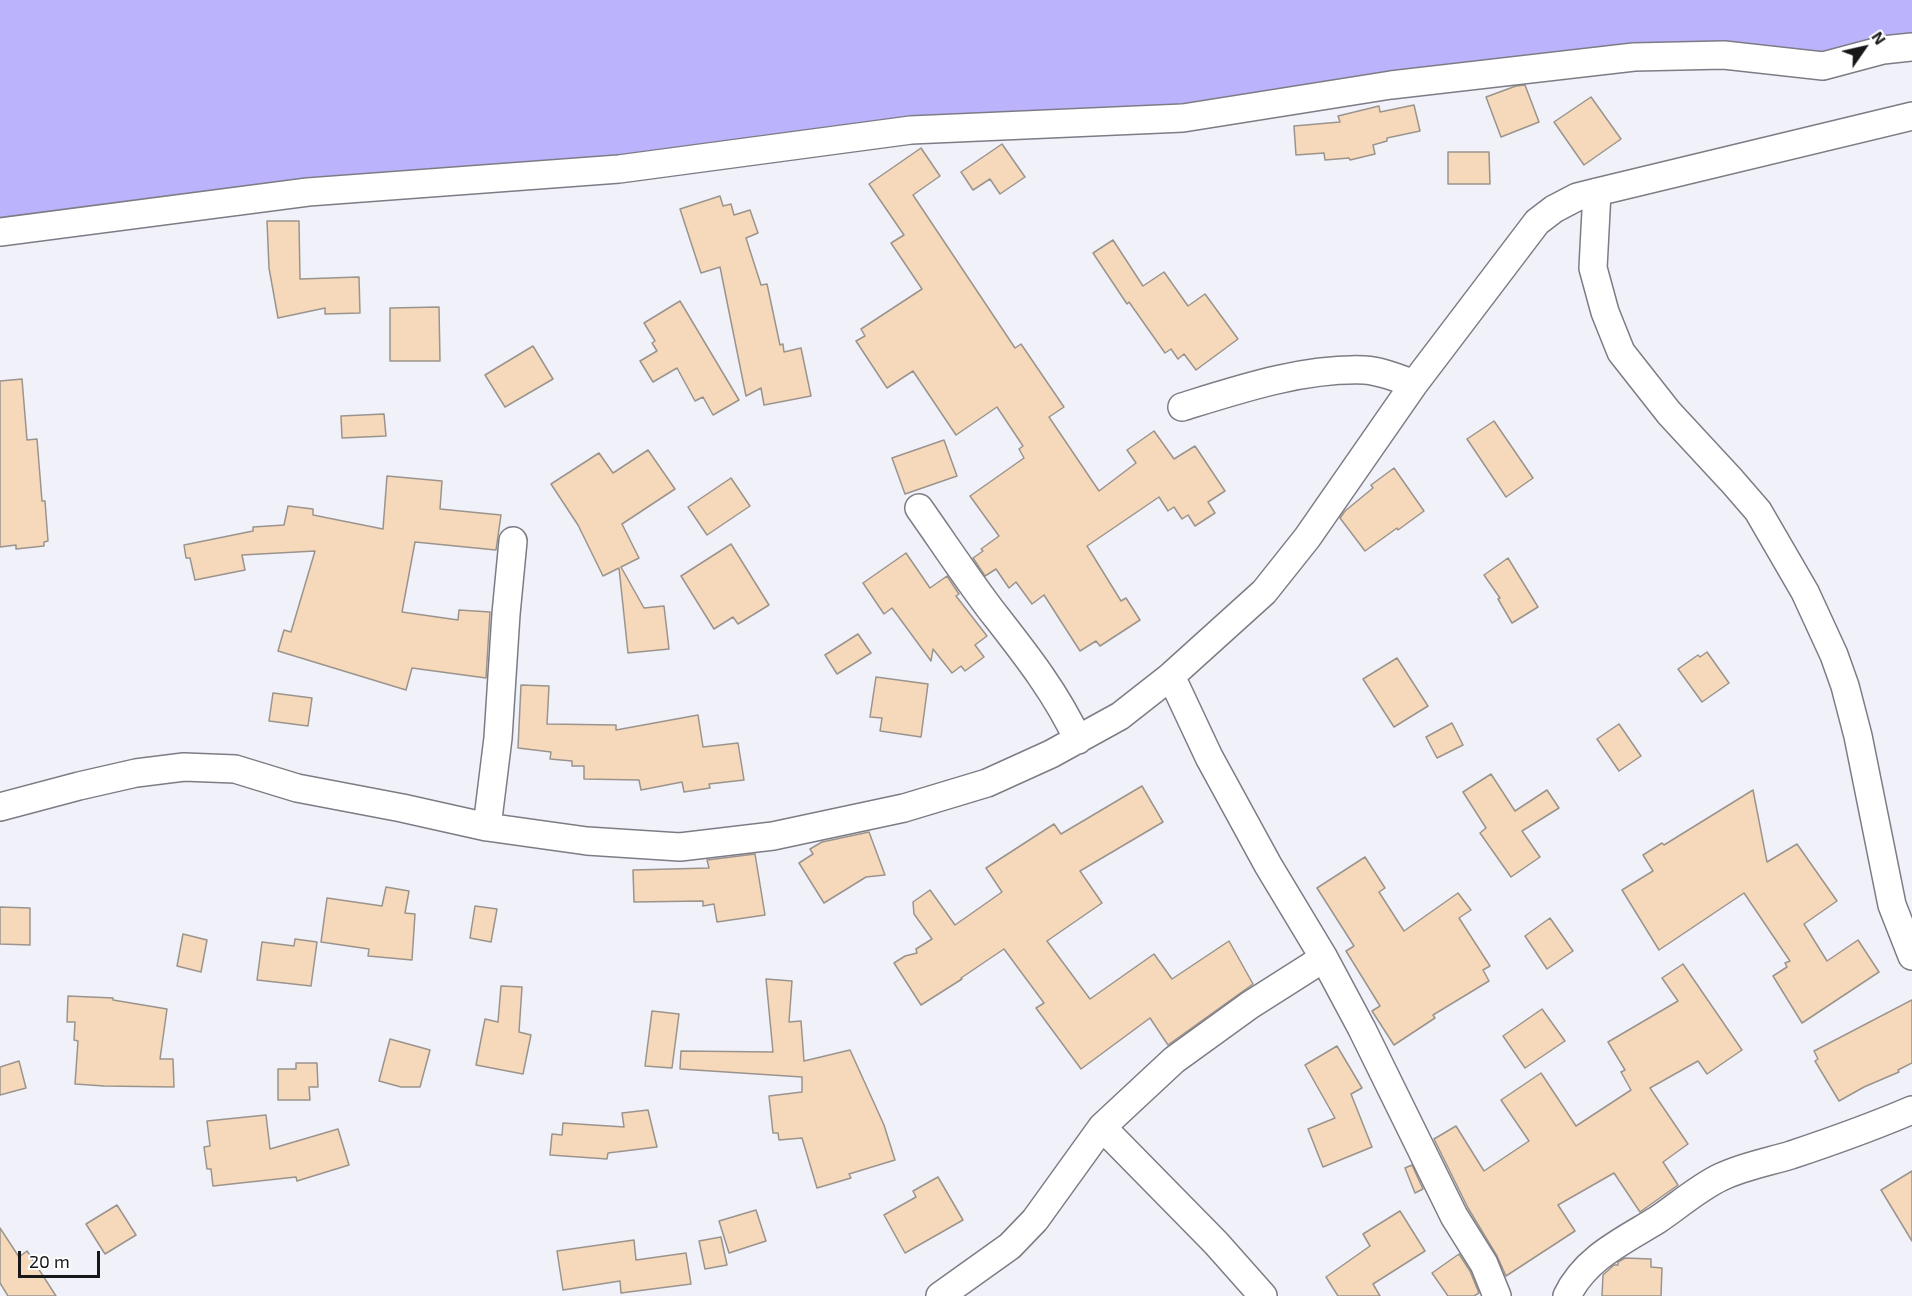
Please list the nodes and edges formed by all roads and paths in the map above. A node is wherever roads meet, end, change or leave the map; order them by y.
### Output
1 (1912, 47) edge
2 (1912, 116) edge
3 (1597, 192) junction
4 (0, 232) edge
5 (1414, 384) junction
6 (1182, 407) dead end
7 (919, 508) dead end
8 (513, 542) dead end
9 (1171, 676) junction
10 (1078, 740) junction
11 (0, 807) edge
12 (487, 827) junction
13 (1912, 956) edge
14 (1324, 958) junction
15 (1912, 1110) edge
16 (1102, 1127) junction
17 (940, 1296) edge
18 (1263, 1296) edge
19 (1497, 1296) edge
20 (1567, 1296) edge

1 - 4 street
2 - 3 street
3 - 5 street
3 - 13 street
5 - 6 street
5 - 9 street
7 - 10 street
8 - 12 street
9 - 10 street
9 - 14 street
10 - 12 street
11 - 12 street
14 - 16 street
14 - 19 street
15 - 20 street
16 - 17 street
16 - 18 street

